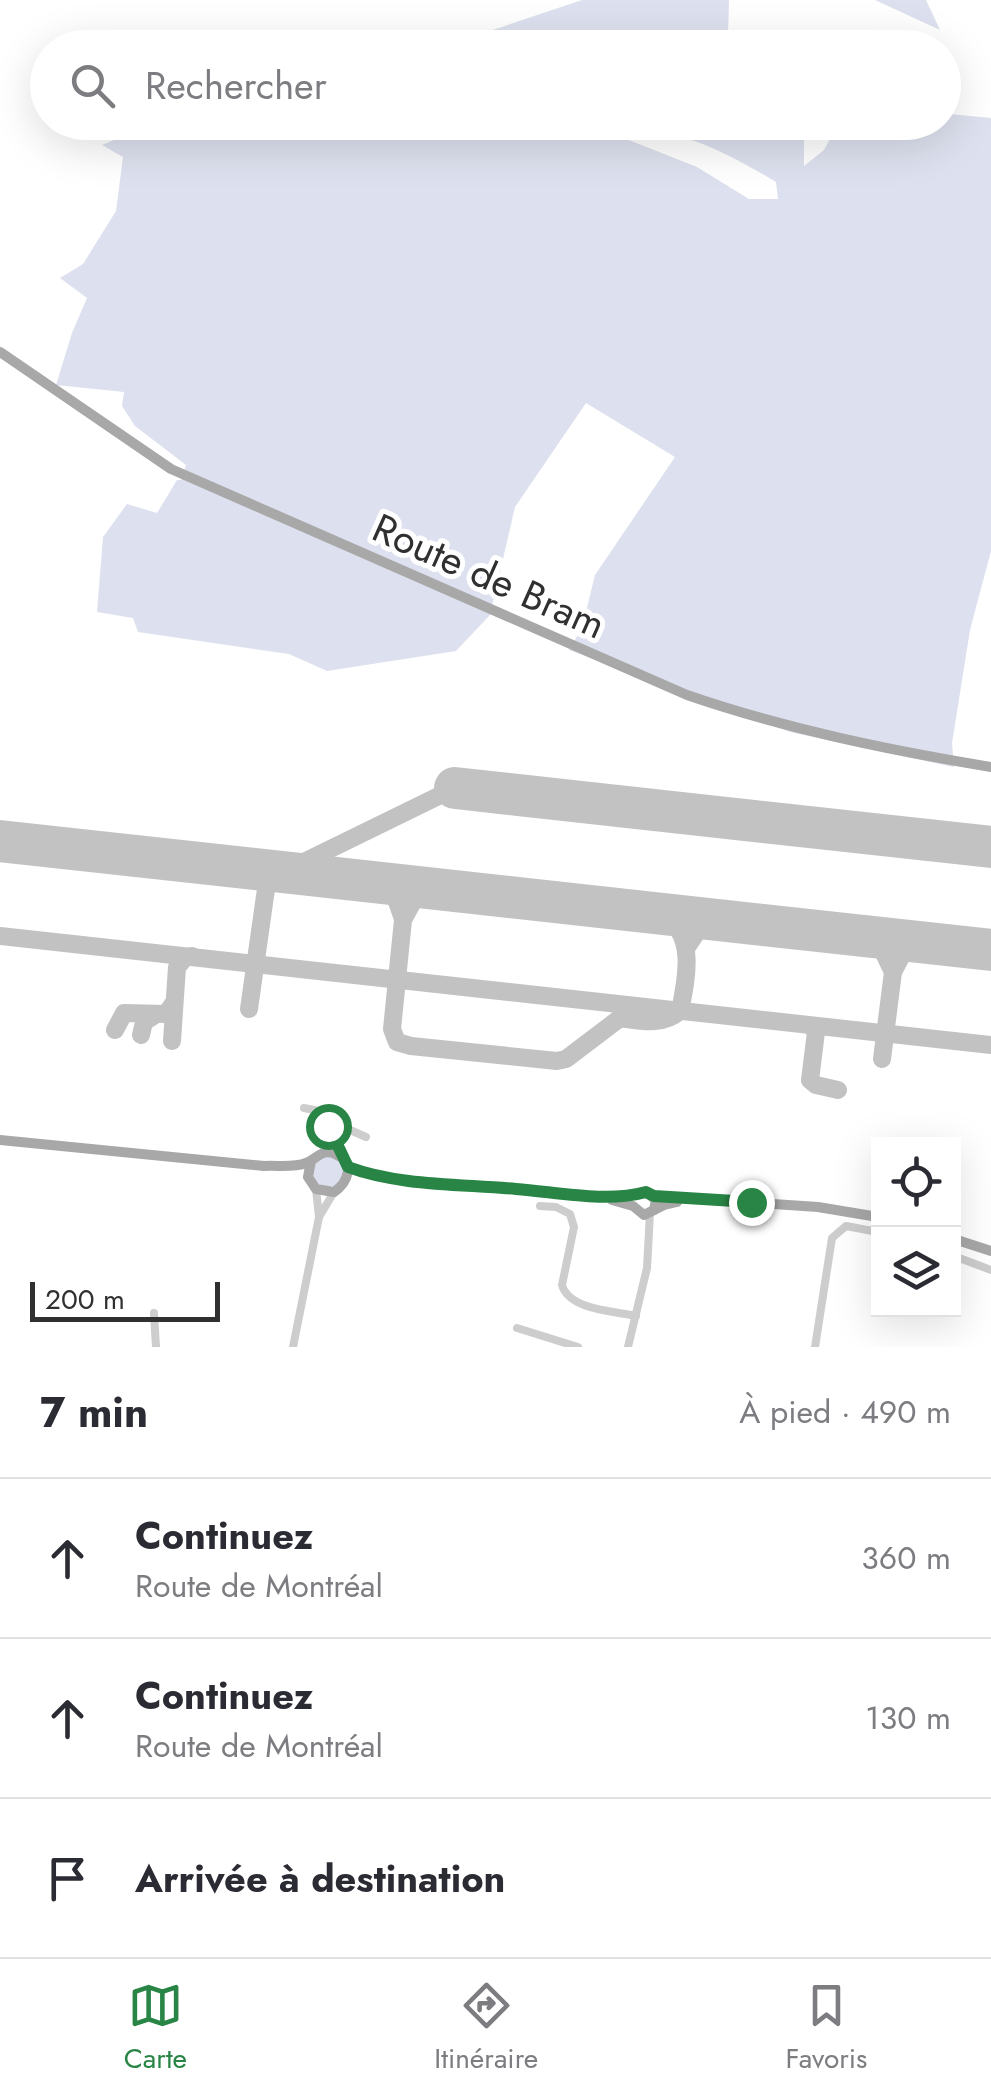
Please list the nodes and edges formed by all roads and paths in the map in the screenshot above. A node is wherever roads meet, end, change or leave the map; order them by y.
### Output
1 (0, 352) edge
2 (991, 768) edge
3 (304, 1108) dead end
4 (335, 1127) junction
5 (366, 1137) dead end
6 (0, 1140) edge
7 (316, 1157) junction
8 (345, 1162) junction
9 (264, 1166) junction
10 (383, 1177) junction
11 (346, 1182) junction
12 (313, 1185) junction
13 (334, 1192) junction
14 (654, 1196) junction
15 (698, 1200) junction
16 (540, 1206) dead end
17 (643, 1208) junction
18 (871, 1216) edge
19 (320, 1217) junction
20 (871, 1231) edge
21 (961, 1239) edge
22 (990, 1249) edge
23 (961, 1259) edge
24 (991, 1270) edge
25 (154, 1313) dead end
26 (636, 1316) junction
27 (517, 1328) dead end
28 (156, 1347) edge
29 (293, 1347) edge
30 (578, 1347) edge
31 (628, 1347) edge
32 (814, 1347) edge

1 - 2 main road, Route de Bram
3 - 4 street
4 - 5 street
4 - 7 street
4 - 8 street
6 - 9 main road
7 - 8 main road
7 - 9 main road
7 - 12 main road
8 - 10 main road
8 - 11 main road
9 - 12 main road
10 - 11 main road
10 - 17 main road
11 - 13 main road
12 - 13 main road
12 - 19 street
13 - 19 street
14 - 15 main road
14 - 17 main road
14 - 17 main road
15 - 17 main road
15 - 18 main road
16 - 26 street
17 - 26 street
19 - 29 street
20 - 32 street
21 - 22 main road
23 - 24 street
25 - 28 street
26 - 31 street
27 - 30 street

